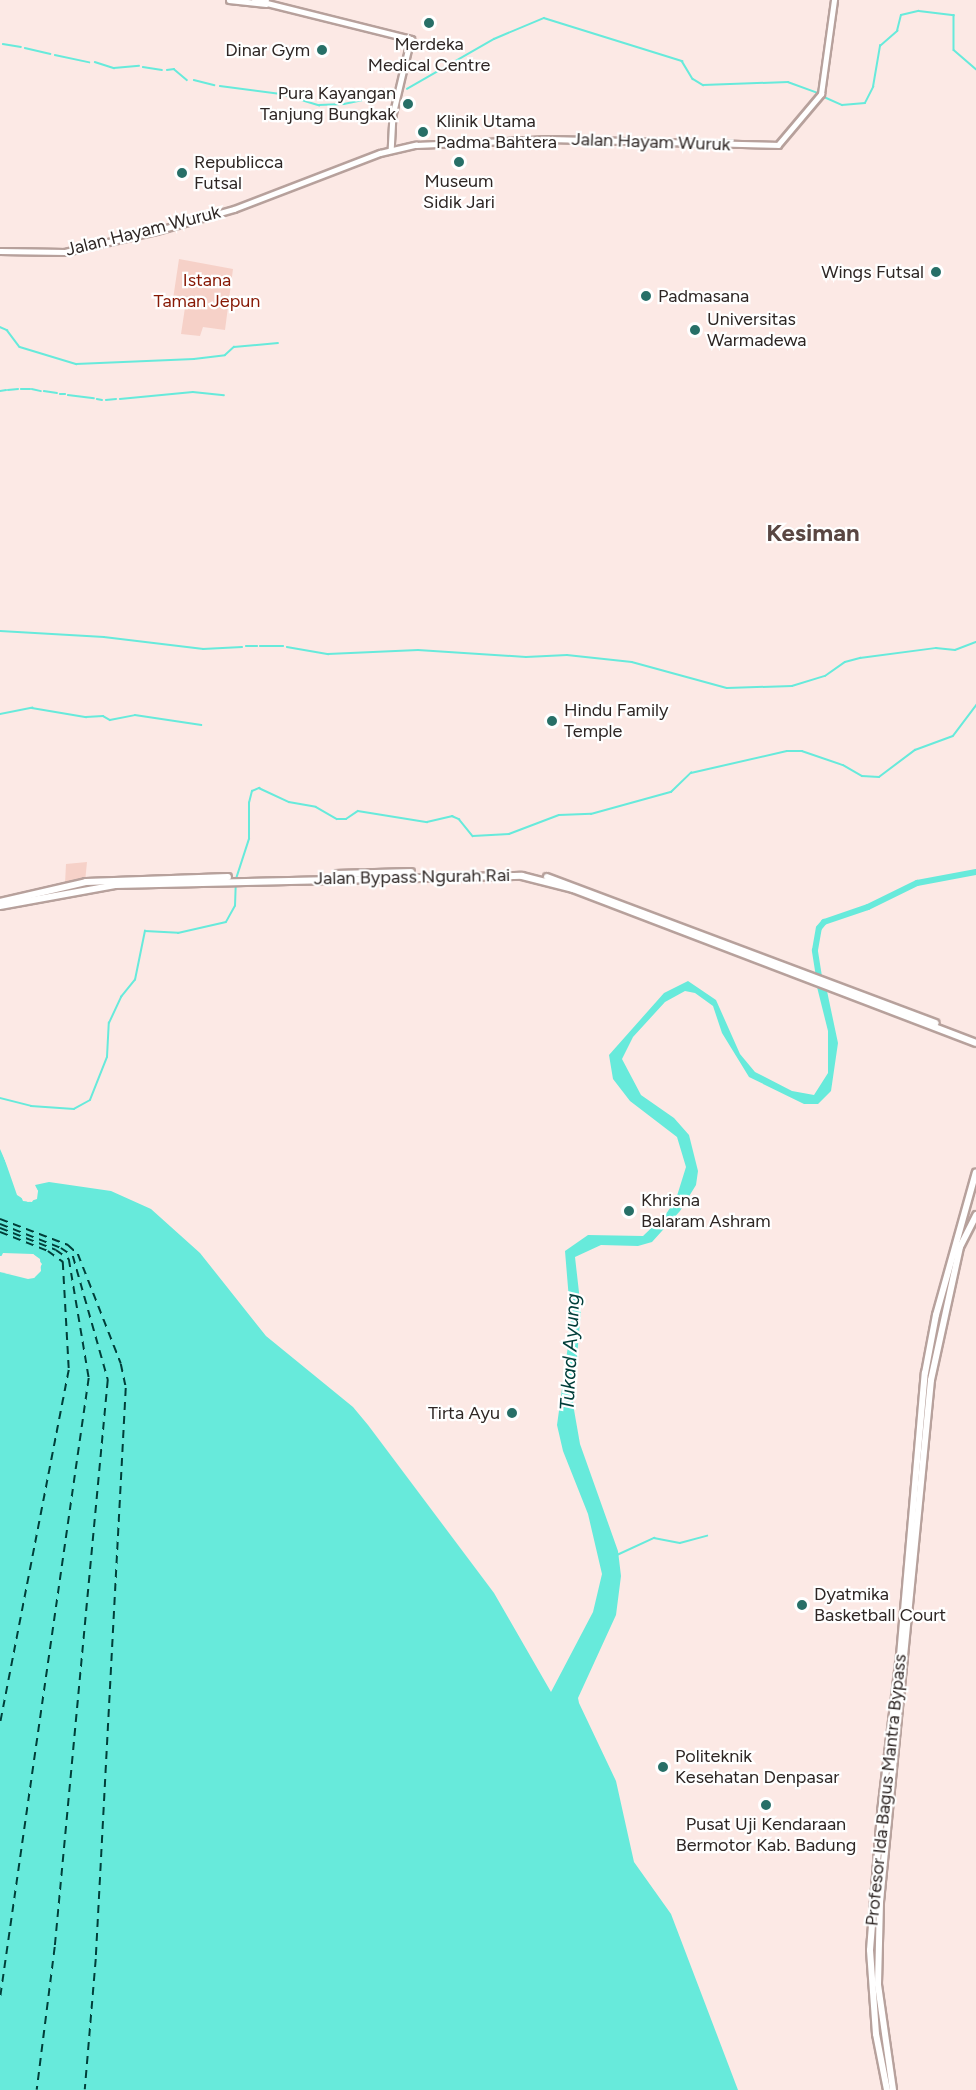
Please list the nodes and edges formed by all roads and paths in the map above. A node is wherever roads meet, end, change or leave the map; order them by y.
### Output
1 (229, 0) edge
2 (254, 0) edge
3 (274, 0) edge
4 (834, 0) edge
5 (265, 2) edge
6 (279, 5) junction
7 (391, 150) junction
8 (0, 251) edge
9 (0, 904) edge
10 (827, 985) junction
11 (976, 1038) edge
12 (976, 1043) edge
13 (976, 1172) edge
14 (976, 1215) edge
15 (950, 1276) junction
16 (906, 1630) junction
17 (887, 2090) edge
18 (893, 2090) edge

1 - 5 main road
2 - 5 main road
3 - 6 main road
4 - 7 main road, Jalan Hayam Wuruk
5 - 6 main road
6 - 7 main road
7 - 8 main road, Jalan Hayam Wuruk
9 - 10 highway, Jalan Bypass Ngurah Rai
10 - 11 highway, Jalan Bypass Ngurah Rai
10 - 12 highway, Jalan Bypass Ngurah Rai
13 - 15 highway, Profesor Ida Bagus Mantra Bypass
14 - 15 highway, Profesor Ida Bagus Mantra Bypass
15 - 16 highway, Profesor Ida Bagus Mantra Bypass
15 - 16 highway, Profesor Ida Bagus Mantra Bypass
16 - 17 highway, Profesor Ida Bagus Mantra Bypass
16 - 18 highway, Profesor Ida Bagus Mantra Bypass

